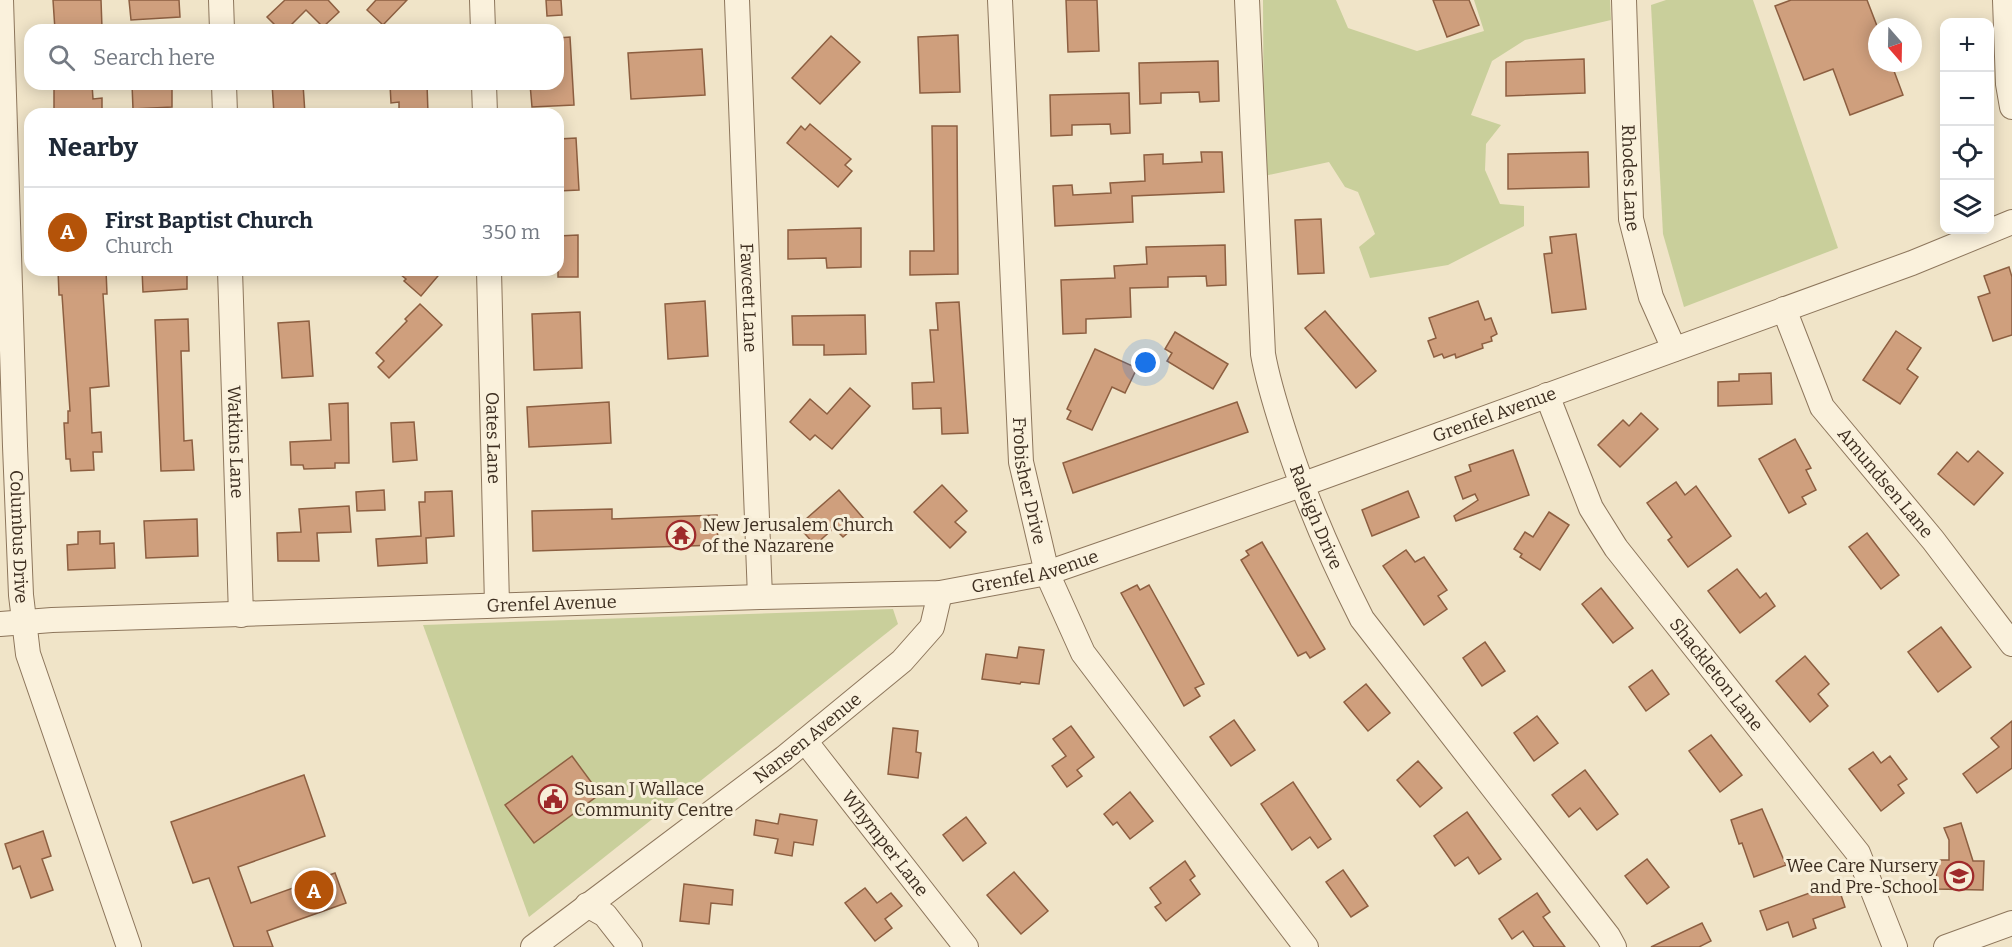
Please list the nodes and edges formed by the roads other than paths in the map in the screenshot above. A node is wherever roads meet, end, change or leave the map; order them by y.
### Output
1 (2, 0) edge
2 (221, 0) edge
3 (482, 0) edge
4 (737, 0) edge
5 (1000, 0) edge
6 (1247, 0) edge
7 (1624, 0) edge
8 (2005, 0) edge
9 (222, 24) edge
10 (483, 24) edge
11 (2010, 50) edge
12 (224, 90) edge
13 (484, 90) edge
14 (2012, 107) edge
15 (225, 108) edge
16 (485, 108) edge
17 (2012, 222) edge
18 (230, 276) edge
19 (489, 276) edge
20 (1784, 309) junction
21 (1674, 349) junction
22 (1546, 395) junction
23 (1301, 485) junction
24 (1047, 573) junction
25 (940, 593) junction
26 (760, 597) junction
27 (497, 605) junction
28 (241, 615) junction
29 (24, 622) junction
30 (0, 624) edge
31 (2012, 644) edge
32 (805, 741) junction
33 (587, 905) junction
34 (2012, 923) edge
35 (129, 947) edge
36 (533, 947) edge
37 (630, 947) edge
38 (966, 947) edge
39 (1306, 947) edge
40 (1614, 947) edge
41 (1895, 947) edge
42 (1947, 947) edge

1 - 29 street, Columbus Drive
2 - 9 street
3 - 10 street
4 - 26 street, Fawcett Lane
5 - 24 street, Frobisher Drive
6 - 23 street, Raleigh Drive
7 - 21 street, Rhodes Lane
8 - 11 street
11 - 14 street
12 - 15 street
13 - 16 street
17 - 20 street, Grenfel Avenue
18 - 28 street, Watkins Lane
19 - 27 street, Oates Lane
20 - 21 street, Grenfel Avenue
20 - 31 street, Amundsen Lane
21 - 22 street, Grenfel Avenue
22 - 23 street, Grenfel Avenue
22 - 41 street, Shackleton Lane
23 - 24 street, Grenfel Avenue
23 - 40 street, Raleigh Drive
24 - 25 street, Grenfel Avenue
24 - 39 street, Frobisher Drive
25 - 26 street, Grenfel Avenue
25 - 32 street, Nansen Avenue
26 - 27 street, Grenfel Avenue
27 - 28 street, Grenfel Avenue
28 - 29 street, Grenfel Avenue
29 - 30 street, Grenfel Avenue
29 - 35 street, Columbus Drive
32 - 33 street, Nansen Avenue
32 - 38 street, Whymper Lane
33 - 36 street, Nansen Avenue
33 - 37 street
34 - 42 street

